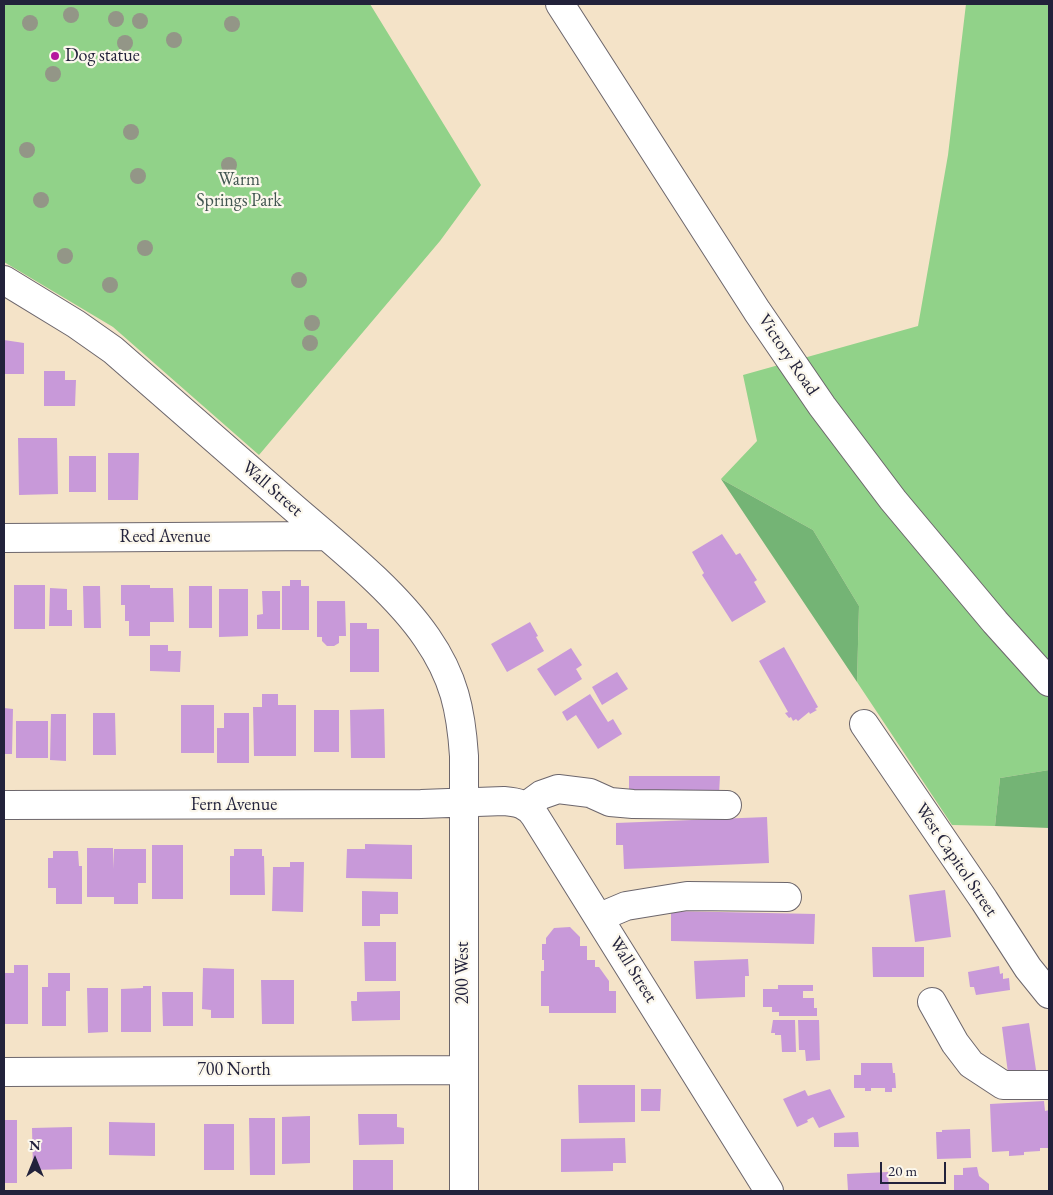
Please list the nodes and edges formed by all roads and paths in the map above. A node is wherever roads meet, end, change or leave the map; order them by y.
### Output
1 (560, 4) edge
2 (4, 280) edge
3 (326, 536) junction
4 (4, 538) edge
5 (1049, 682) edge
6 (864, 724) dead end
7 (464, 756) joint
8 (463, 803) junction
9 (4, 805) edge
10 (727, 805) dead end
11 (526, 806) junction
12 (787, 897) dead end
13 (600, 917) junction
14 (1049, 994) edge
15 (932, 1002) dead end
16 (463, 1070) junction
17 (4, 1072) edge
18 (1049, 1085) edge
19 (464, 1191) edge
20 (769, 1191) edge

1 - 5 street, Victory Road
2 - 3 street, Wall Street
3 - 4 street, Reed Avenue
3 - 7 street, Wall Street
6 - 14 street, West Capitol Street
7 - 8 street, 200 West
8 - 9 street, Fern Avenue
8 - 11 street
8 - 16 street, 200 West
10 - 11 street
11 - 13 street, Wall Street
12 - 13 street
13 - 20 street, Wall Street
15 - 18 street
16 - 17 street, 700 North
16 - 19 street, 200 West

